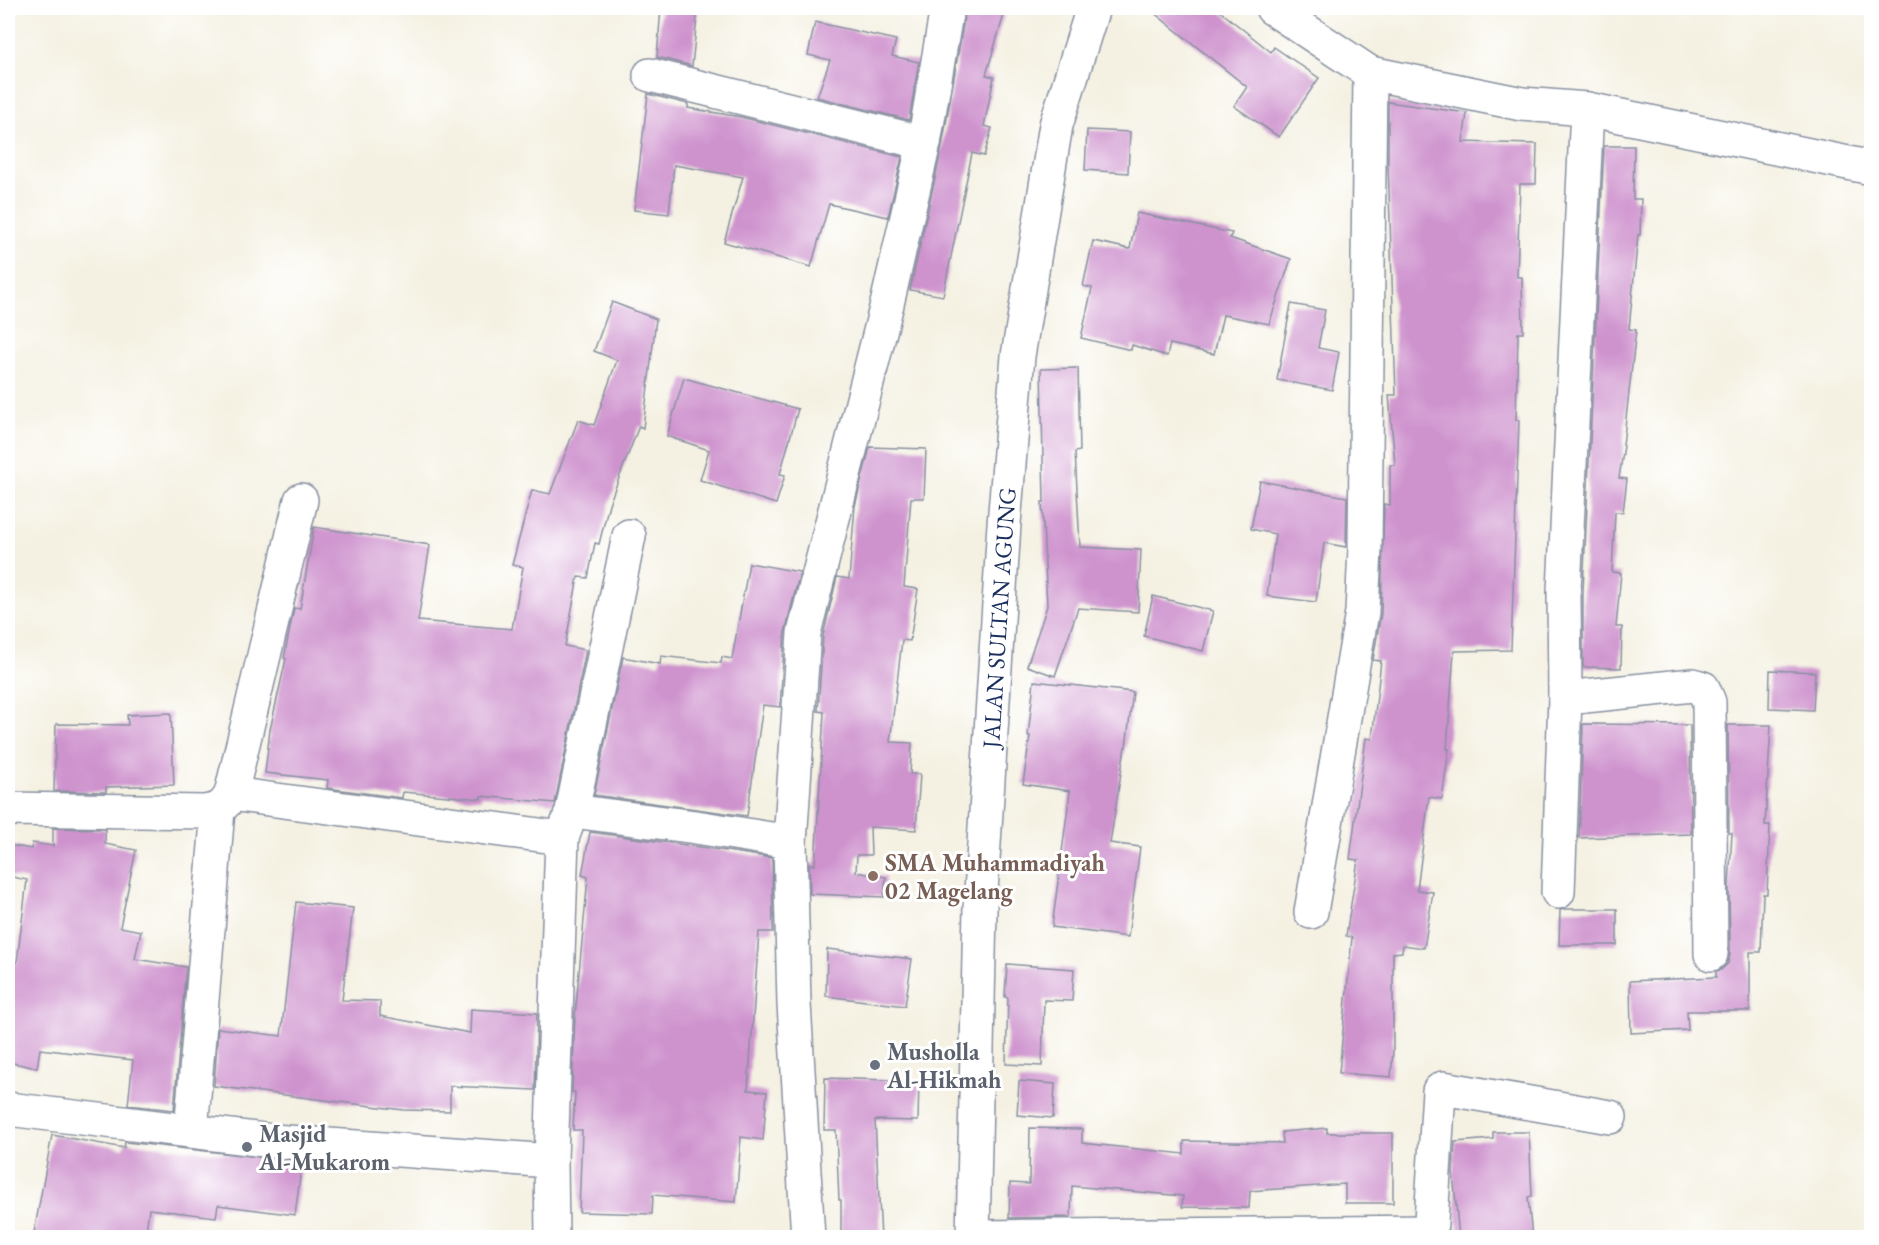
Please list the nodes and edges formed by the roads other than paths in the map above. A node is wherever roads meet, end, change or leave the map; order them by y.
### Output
1 (947, 8) edge
2 (1093, 8) edge
3 (1272, 8) edge
4 (1370, 73) junction
5 (650, 75) dead end
6 (1587, 109) junction
7 (924, 142) junction
8 (1872, 168) edge
9 (301, 500) dead end
10 (629, 536) dead end
11 (1565, 698) junction
12 (224, 802) junction
13 (8, 809) edge
14 (567, 824) junction
15 (790, 842) junction
16 (1558, 892) dead end
17 (1311, 912) dead end
18 (1711, 954) dead end
19 (8, 1109) edge
20 (1610, 1117) dead end
21 (191, 1131) junction
22 (551, 1161) junction
23 (1430, 1235) edge
24 (973, 1237) edge
25 (552, 1238) edge
26 (808, 1238) edge

1 - 7 street
2 - 24 street, JALAN SULTAN AGUNG
3 - 4 street
4 - 6 street
4 - 17 street
5 - 7 street
6 - 8 street
6 - 11 street
7 - 15 street
9 - 12 street
10 - 14 street
11 - 16 street
11 - 18 street
12 - 13 street
12 - 14 street
12 - 21 street
14 - 15 street
14 - 22 street
15 - 26 street
19 - 21 street
20 - 23 street
21 - 22 street
22 - 25 street
23 - 24 street

